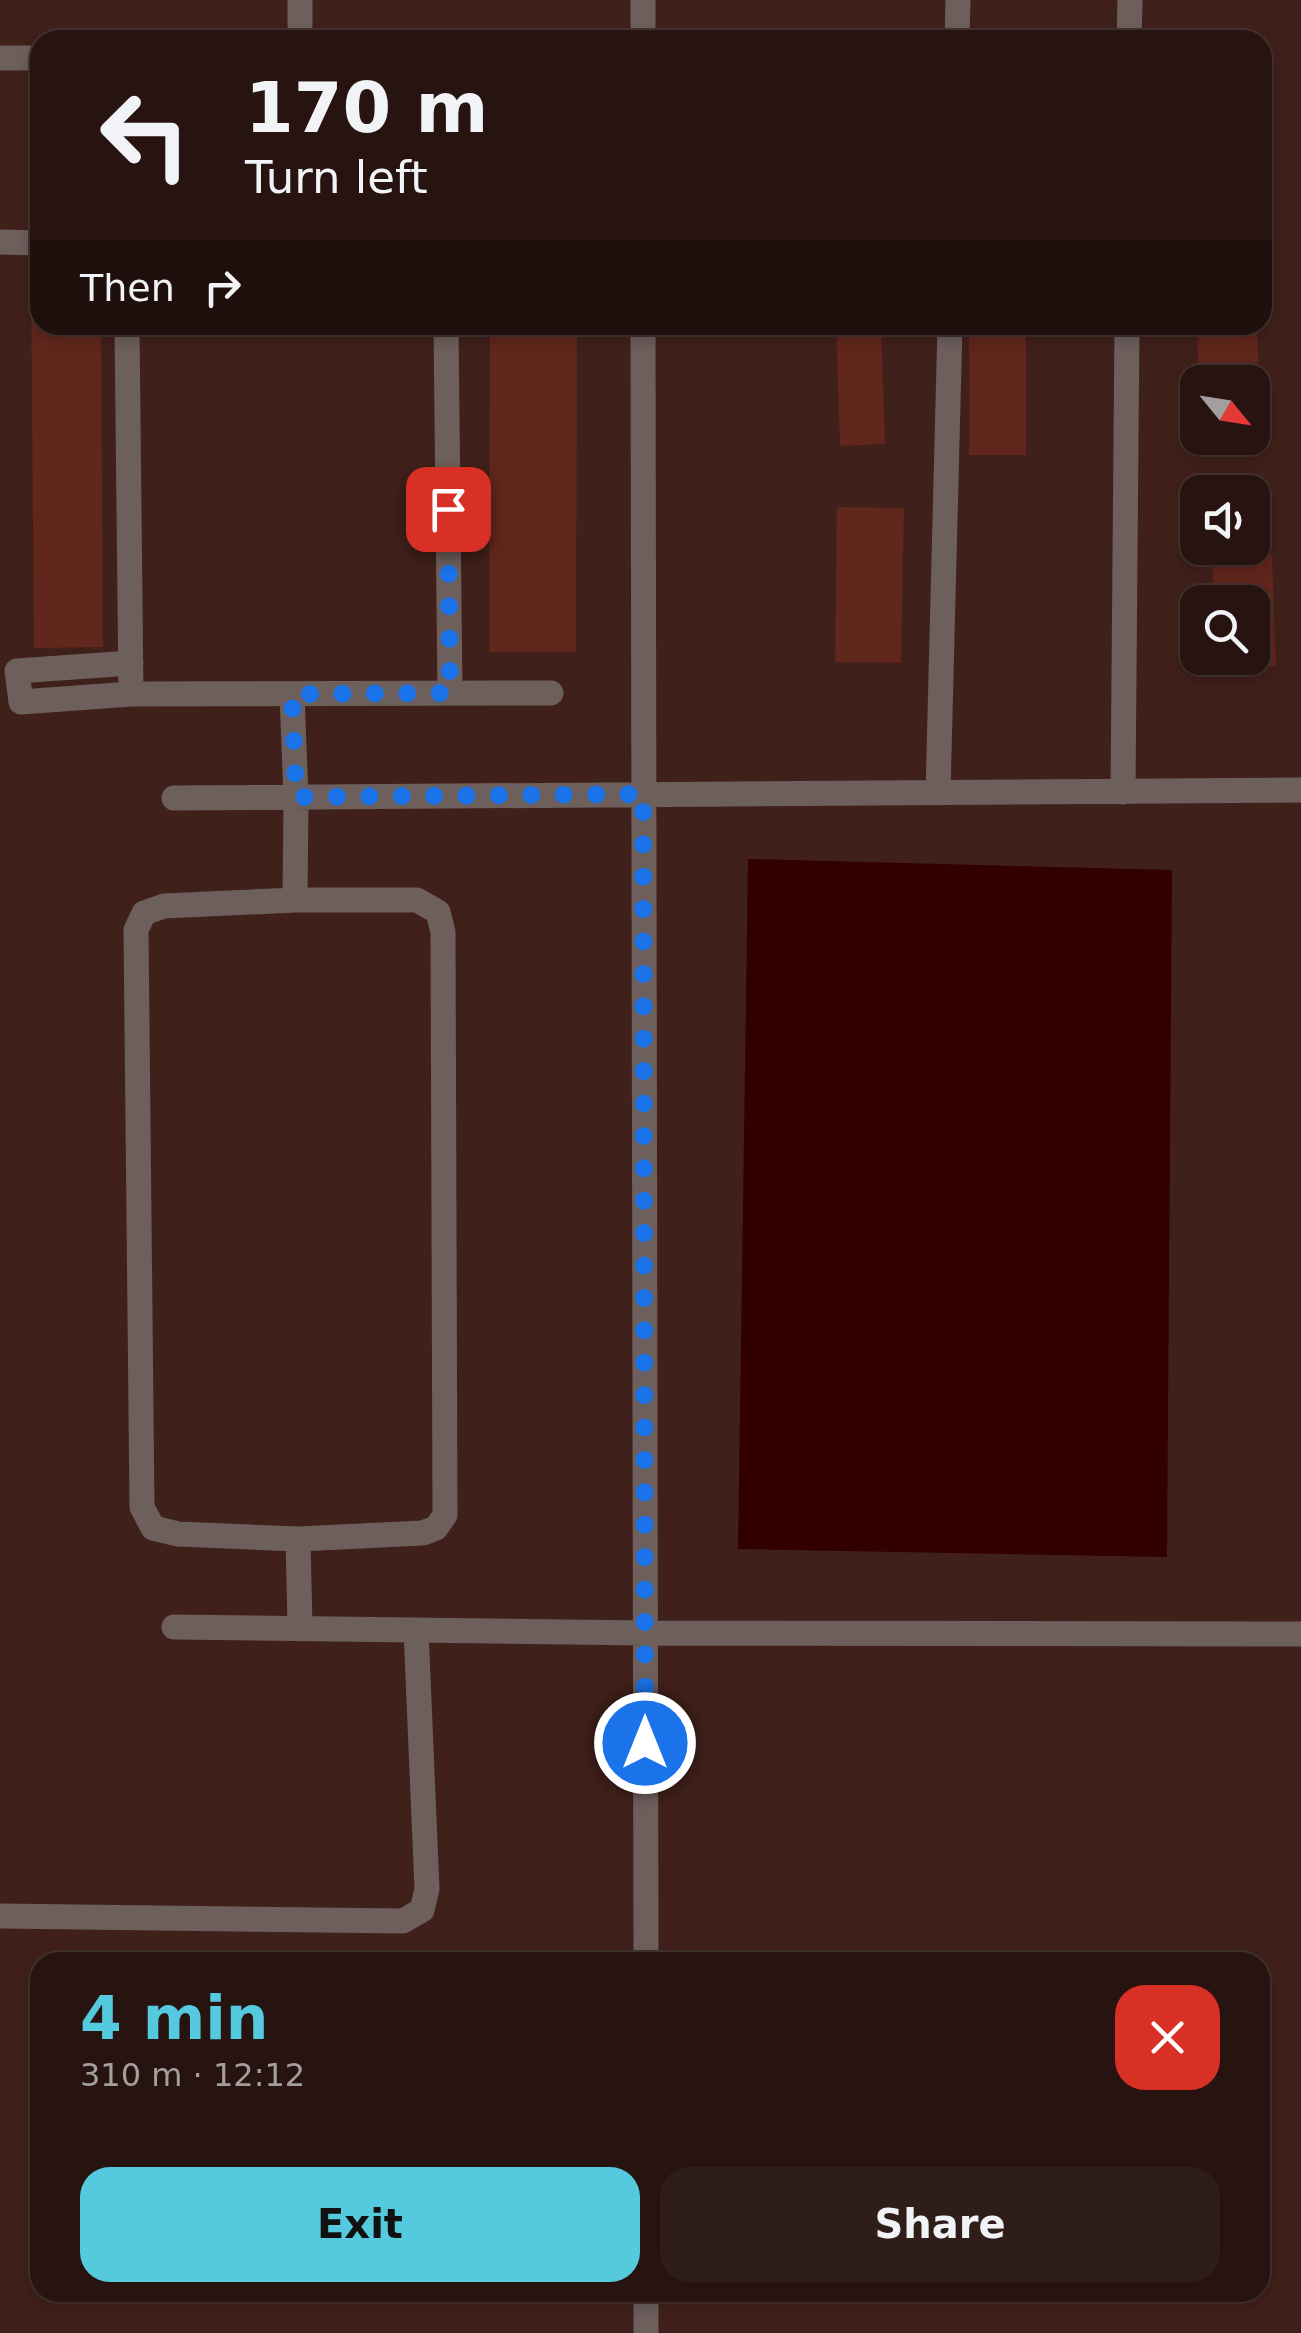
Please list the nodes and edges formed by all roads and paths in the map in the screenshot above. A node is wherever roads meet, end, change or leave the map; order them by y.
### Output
1 (300, 0) edge
2 (642, 0) edge
3 (958, 0) edge
4 (1130, 0) edge
5 (300, 30) edge
6 (643, 30) edge
7 (957, 30) edge
8 (1129, 30) edge
9 (0, 58) edge
10 (30, 58) edge
11 (0, 242) edge
12 (30, 243) edge
13 (127, 335) edge
14 (446, 335) edge
15 (643, 335) edge
16 (950, 335) edge
17 (1127, 335) edge
18 (131, 664) junction
19 (450, 693) junction
20 (551, 693) dead end
21 (132, 694) junction
22 (292, 694) junction
23 (1301, 790) edge
24 (938, 792) junction
25 (1124, 792) junction
26 (643, 794) junction
27 (296, 797) junction
28 (174, 798) dead end
29 (295, 900) junction
30 (298, 1539) junction
31 (174, 1627) dead end
32 (300, 1628) junction
33 (416, 1630) junction
34 (645, 1633) junction
35 (1301, 1634) edge
36 (0, 1916) edge
37 (646, 1952) edge
38 (646, 2302) edge
39 (646, 2333) edge

1 - 5 lane
2 - 6 lane
3 - 7 lane
4 - 8 lane
9 - 10 lane
11 - 12 lane
13 - 18 lane
14 - 19 lane
15 - 26 lane
16 - 24 lane
17 - 25 lane
18 - 21 lane
18 - 21 lane
19 - 20 lane
19 - 22 lane
21 - 22 lane
22 - 27 lane
23 - 25 lane
24 - 25 lane
24 - 26 lane
26 - 27 lane
26 - 34 lane
27 - 28 lane
27 - 29 lane
29 - 30 lane
29 - 30 lane
30 - 32 lane
31 - 32 lane
32 - 33 lane
33 - 34 lane
33 - 36 lane
34 - 35 lane
34 - 37 lane
38 - 39 lane

